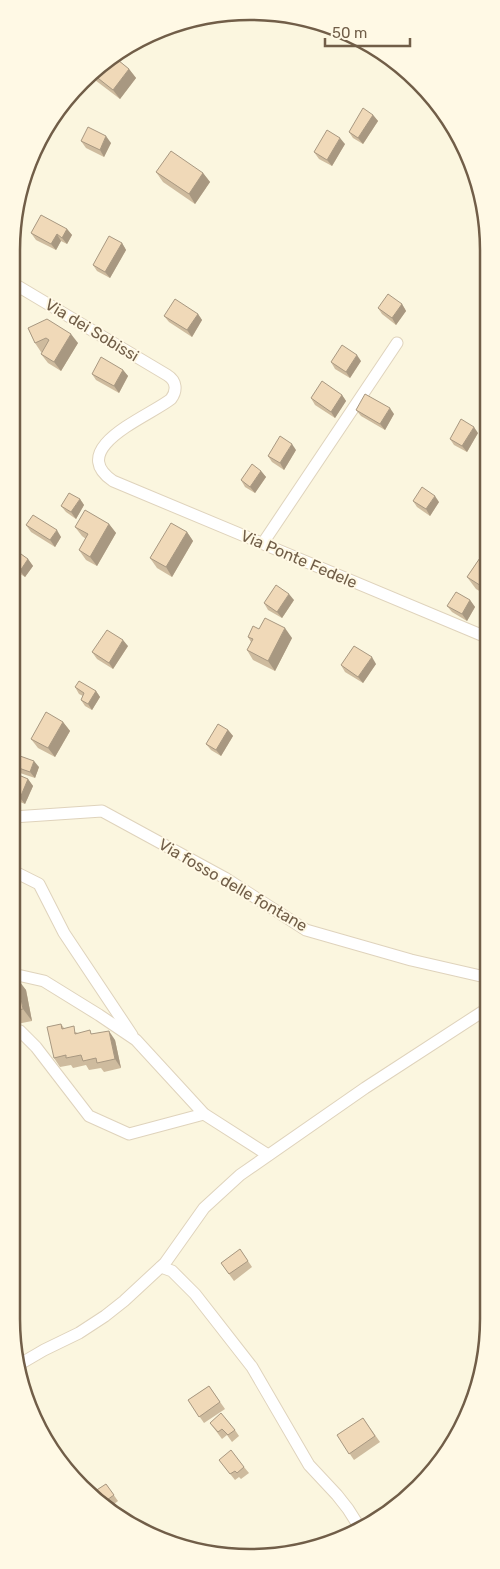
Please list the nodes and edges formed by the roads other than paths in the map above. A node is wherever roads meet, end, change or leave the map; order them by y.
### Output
1 (20, 287) edge
2 (397, 343) dead end
3 (113, 481) joint
4 (263, 544) junction
5 (480, 634) edge
6 (20, 817) edge
7 (20, 874) edge
8 (20, 976) edge
9 (480, 976) edge
10 (480, 1013) edge
11 (20, 1031) edge
12 (136, 1040) junction
13 (204, 1114) junction
14 (268, 1155) junction
15 (161, 1267) junction
16 (24, 1362) edge
17 (356, 1523) edge

1 - 3 street, Via dei Sobissi
2 - 4 street
3 - 4 street, Via Ponte Fedele
4 - 5 street, Via Ponte Fedele
6 - 9 street, Via fosso delle fontane
7 - 12 street
8 - 12 street
10 - 14 street
11 - 13 street
12 - 13 street
13 - 14 street
14 - 15 street
15 - 16 street
15 - 17 street

